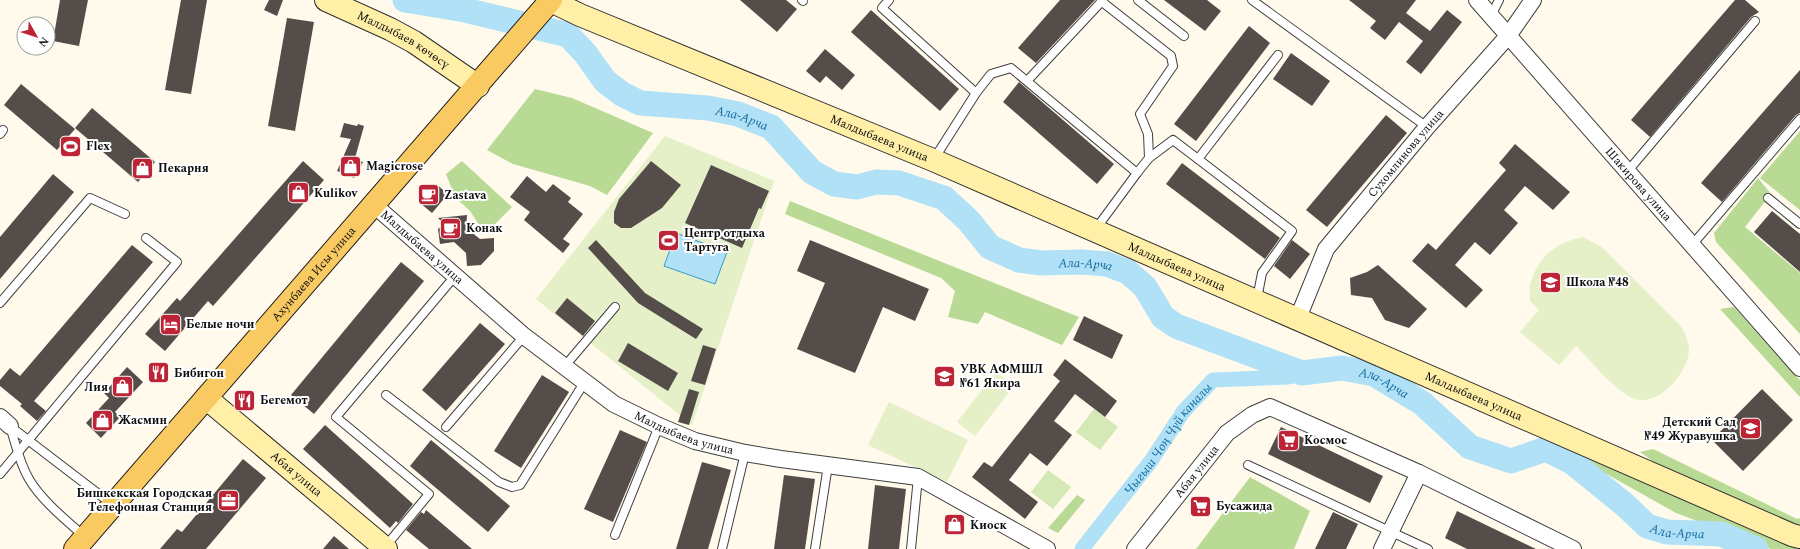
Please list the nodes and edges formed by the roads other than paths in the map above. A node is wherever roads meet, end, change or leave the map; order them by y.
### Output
1 (326, 0) edge
2 (889, 0) edge
3 (1138, 0) edge
4 (1252, 0) edge
5 (1477, 0) edge
6 (1499, 0) edge
7 (1533, 0) edge
8 (1102, 1) edge
9 (548, 3) edge
10 (1491, 16) junction
11 (1755, 21) dead end
12 (1184, 36) dead end
13 (1508, 36) junction
14 (1278, 55) dead end
15 (1028, 80) junction
16 (478, 86) junction
17 (976, 93) junction
18 (1800, 119) edge
19 (1427, 127) junction
20 (1149, 158) junction
21 (1198, 159) junction
22 (933, 160) junction
23 (1627, 172) junction
24 (1136, 173) junction
25 (1768, 198) dead end
26 (374, 205) junction
27 (125, 214) dead end
28 (1800, 224) edge
29 (1095, 230) junction
30 (146, 238) dead end
31 (1692, 245) junction
32 (455, 276) junction
33 (1256, 300) junction
34 (0, 303) edge
35 (615, 307) dead end
36 (1298, 318) junction
37 (524, 336) junction
38 (564, 367) junction
39 (1800, 368) edge
40 (584, 383) junction
41 (386, 395) dead end
42 (206, 398) junction
43 (5, 422) edge
44 (659, 426) junction
45 (446, 427) dead end
46 (27, 440) junction
47 (745, 453) junction
48 (17, 454) junction
49 (828, 465) junction
50 (1248, 465) dead end
51 (1419, 473) junction
52 (0, 474) edge
53 (918, 477) junction
54 (114, 506) junction
55 (1390, 531) junction
56 (615, 535) dead end
57 (1797, 540) edge
58 (80, 543) edge
59 (385, 548) edge
60 (722, 549) edge
61 (815, 549) edge
62 (911, 549) edge
63 (1047, 549) edge
64 (1135, 549) edge
65 (1382, 549) edge
66 (1428, 549) edge
67 (1573, 549) edge

1 - 16 street, Малдыбаев көчөсү
2 - 17 lane
3 - 12 lane
4 - 19 lane
5 - 10 street, Шакирова улица
6 - 10 lane
7 - 13 street, Сухомлинова улица
8 - 15 lane
8 - 20 lane
9 - 16 main road, Ахунбаева Исы улица
9 - 22 street, Малдыбаева улица
10 - 13 street, Шакирова улица
11 - 23 lane
13 - 19 street, Сухомлинова улица
13 - 23 street, Шакирова улица
14 - 21 lane
15 - 17 lane
15 - 24 lane
16 - 26 main road, Ахунбаева Исы улица
17 - 22 lane
18 - 31 lane
19 - 36 street, Сухомлинова улица
20 - 21 lane
20 - 24 lane
21 - 33 lane
22 - 29 street, Малдыбаева улица
23 - 31 street, Шакирова улица
24 - 29 lane
25 - 28 lane
26 - 32 street, Малдыбаева улица
26 - 42 main road, Ахунбаева Исы улица
27 - 34 lane
29 - 33 street, Малдыбаева улица
30 - 46 lane
31 - 39 street, Шакирова улица
32 - 37 street, Малдыбаева улица
32 - 59 lane
33 - 36 street, Малдыбаева улица
35 - 38 lane
36 - 57 street, Малдыбаева улица
37 - 38 street, Малдыбаева улица
37 - 45 lane
38 - 40 street, Малдыбаева улица
40 - 41 lane
40 - 44 street, Малдыбаева улица
42 - 54 main road, Ахунбаева Исы улица
42 - 59 street, Абая улица
43 - 46 lane
43 - 48 lane
44 - 47 street, Малдыбаева улица
44 - 56 lane
46 - 48 lane
46 - 54 lane
47 - 49 street, Малдыбаева улица
47 - 60 lane
48 - 52 lane
48 - 58 lane
49 - 53 street, Малдыбаева улица
49 - 61 lane
50 - 55 lane
51 - 55 street
51 - 64 street, Абая улица
51 - 67 street
53 - 62 lane
53 - 63 street, Малдыбаева улица
54 - 58 main road, Ахунбаева Исы улица
55 - 65 street
55 - 66 lane

